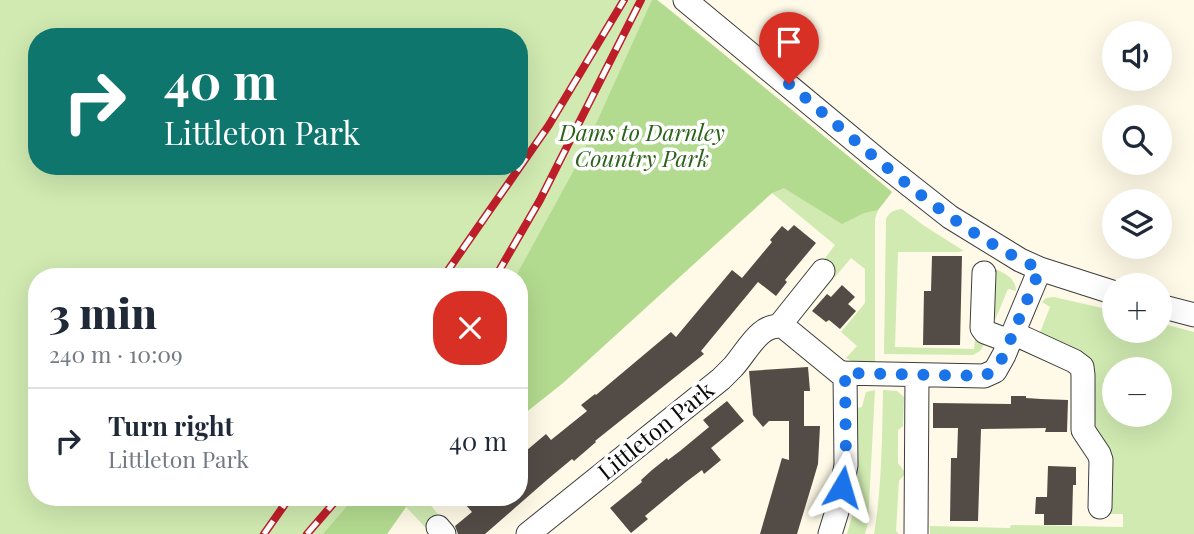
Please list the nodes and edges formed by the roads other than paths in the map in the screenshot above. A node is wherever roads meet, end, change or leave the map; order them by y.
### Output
1 (685, 0) edge
2 (1040, 269) junction
3 (823, 271) dead end
4 (984, 272) dead end
5 (1102, 289) edge
6 (1172, 309) edge
7 (1194, 315) edge
8 (779, 326) junction
9 (1011, 337) junction
10 (845, 373) junction
11 (918, 375) junction
12 (1100, 507) dead end
13 (528, 534) edge
14 (830, 534) edge
15 (916, 534) edge

1 - 2 street
2 - 5 street
2 - 9 street
3 - 8 street, Littleton Park
4 - 9 street
6 - 7 street
8 - 10 street
8 - 13 street, Littleton Park
9 - 11 street
9 - 12 street
10 - 11 street
10 - 14 street
11 - 15 street

